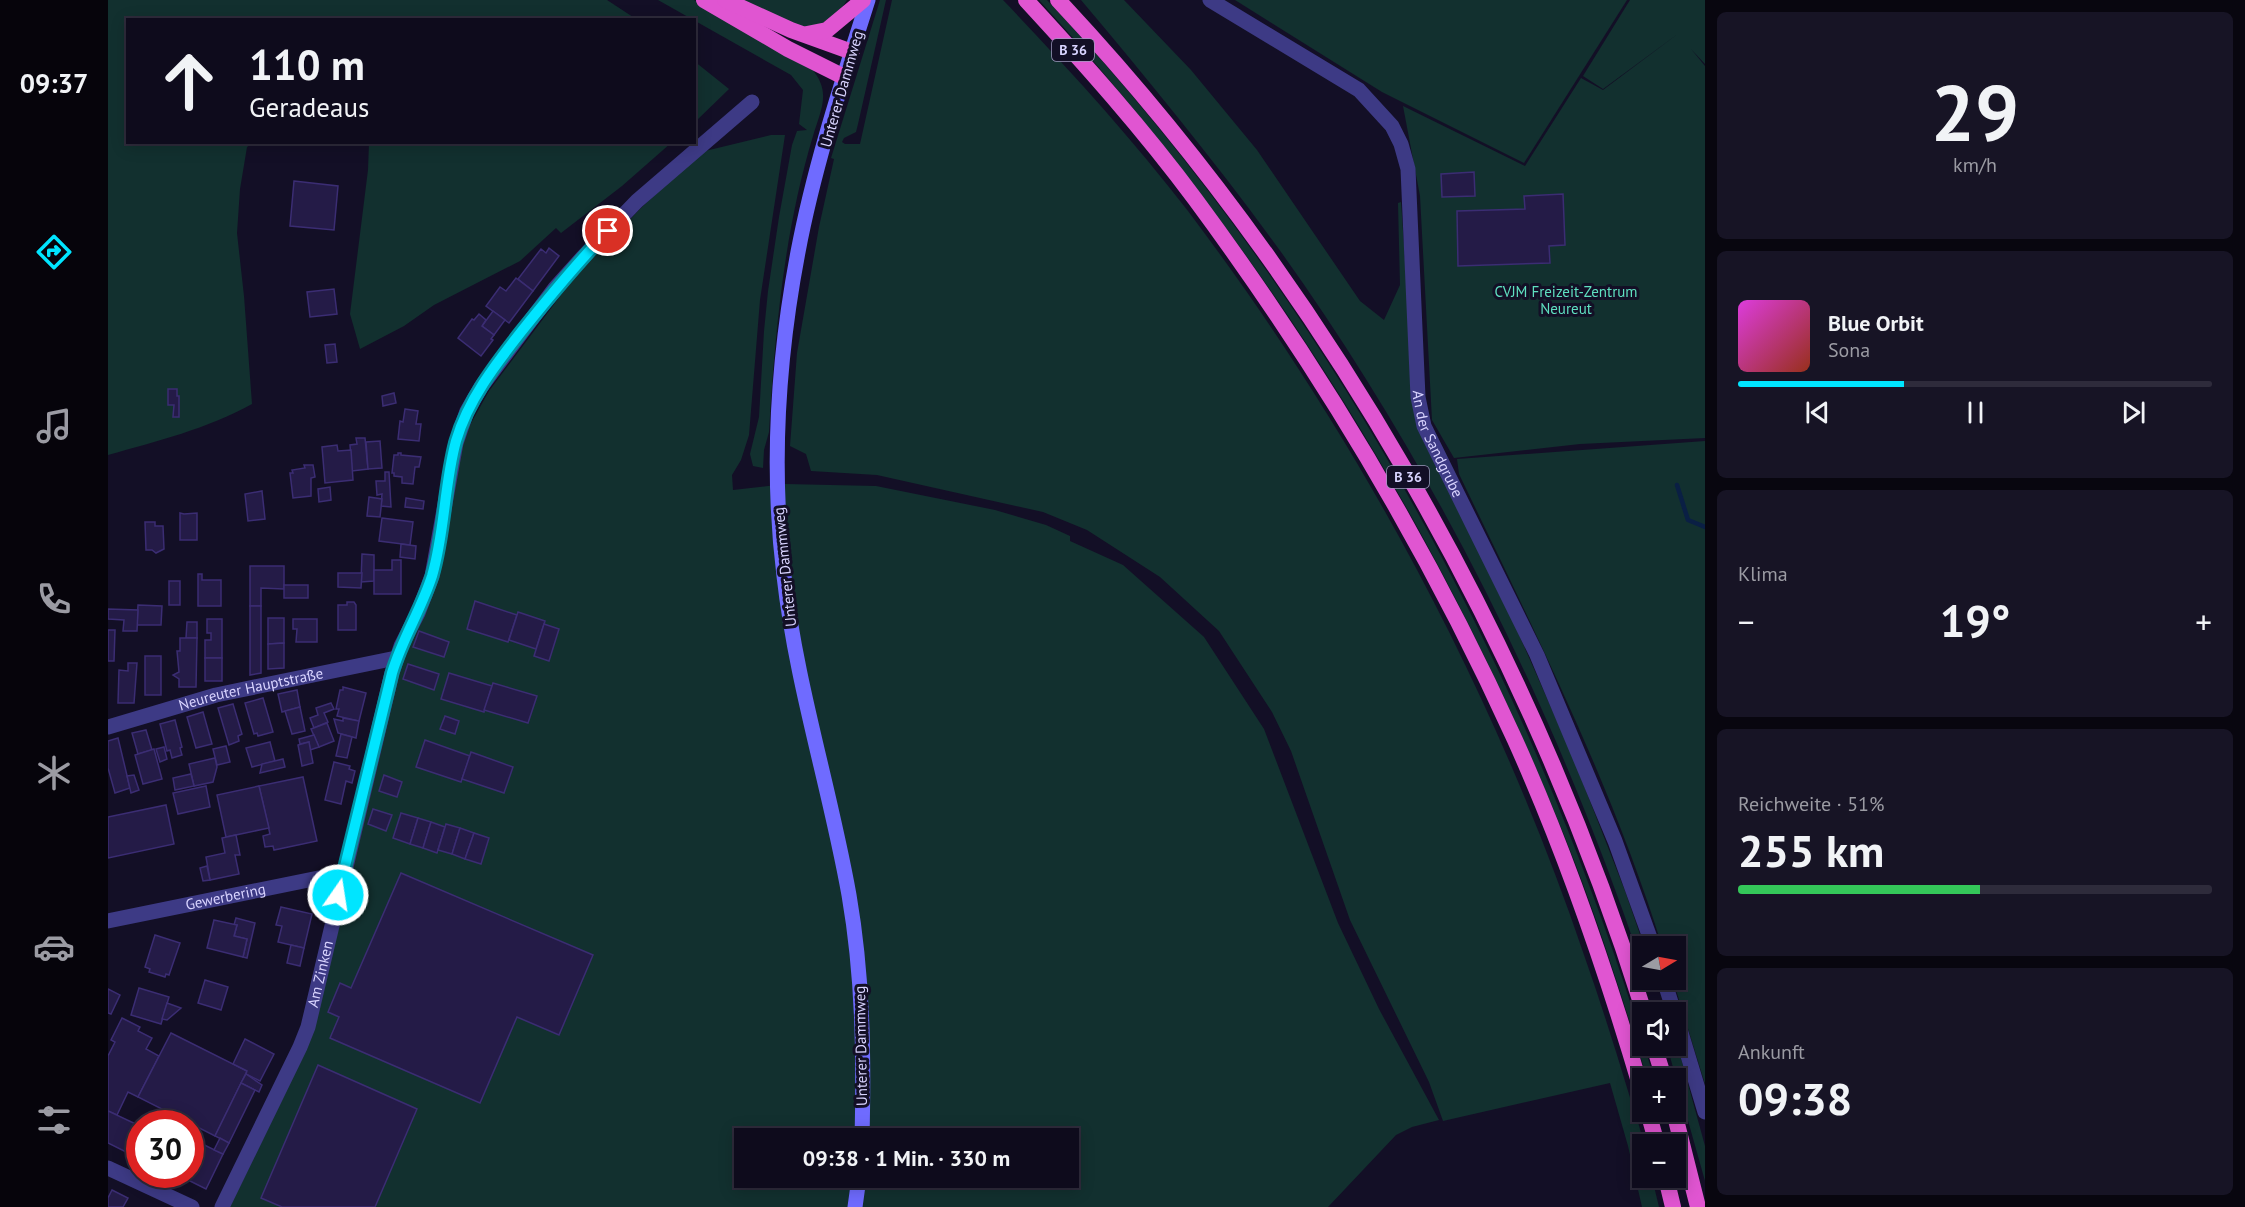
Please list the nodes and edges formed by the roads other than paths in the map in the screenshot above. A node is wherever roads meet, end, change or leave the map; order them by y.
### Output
1 (704, 0) edge
2 (725, 0) edge
3 (863, 0) edge
4 (868, 0) edge
5 (1026, 0) edge
6 (1059, 0) edge
7 (1210, 0) edge
8 (806, 34) junction
9 (852, 52) junction
10 (844, 76) junction
11 (752, 102) dead end
12 (396, 658) junction
13 (108, 728) edge
14 (343, 873) junction
15 (108, 921) edge
16 (1649, 936) edge
17 (1641, 1002) edge
18 (1686, 1050) edge
19 (1634, 1068) edge
20 (1705, 1112) edge
21 (1677, 1122) edge
22 (862, 1128) edge
23 (108, 1168) edge
24 (858, 1188) edge
25 (1668, 1188) edge
26 (192, 1207) edge
27 (222, 1207) edge
28 (855, 1207) edge
29 (1673, 1207) edge
30 (1698, 1207) edge

1 - 10 highway
2 - 8 highway
3 - 8 highway
4 - 9 main road, Unterer Dammweg
5 - 19 highway, B 36
6 - 17 highway, B 36
7 - 16 street, An der Sandgrube
8 - 9 highway
9 - 10 main road, Unterer Dammweg
10 - 22 main road, Unterer Dammweg
11 - 12 street, Am Zinken
12 - 13 street, Neureuter Hauptstraße
12 - 14 street, Am Zinken
14 - 15 street, Gewerbering
14 - 27 street, Am Zinken
18 - 20 street
21 - 30 highway
23 - 26 street
24 - 28 main road
25 - 29 highway

